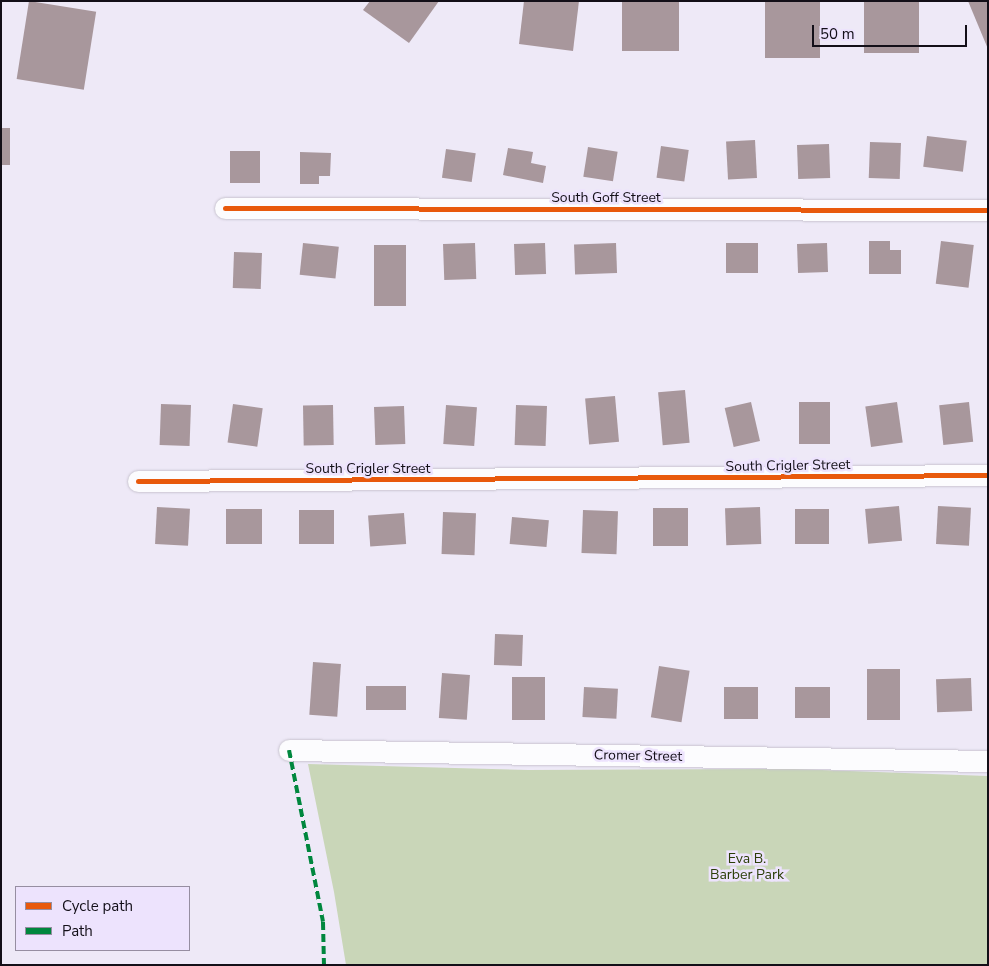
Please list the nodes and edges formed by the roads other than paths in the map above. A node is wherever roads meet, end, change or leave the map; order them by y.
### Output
1 (225, 208) dead end
2 (988, 210) edge
3 (988, 475) edge
4 (138, 481) dead end
5 (289, 750) dead end
6 (988, 761) edge

1 - 2 street, South Goff Street
3 - 4 street, South Crigler Street
5 - 6 street, Cromer Street

